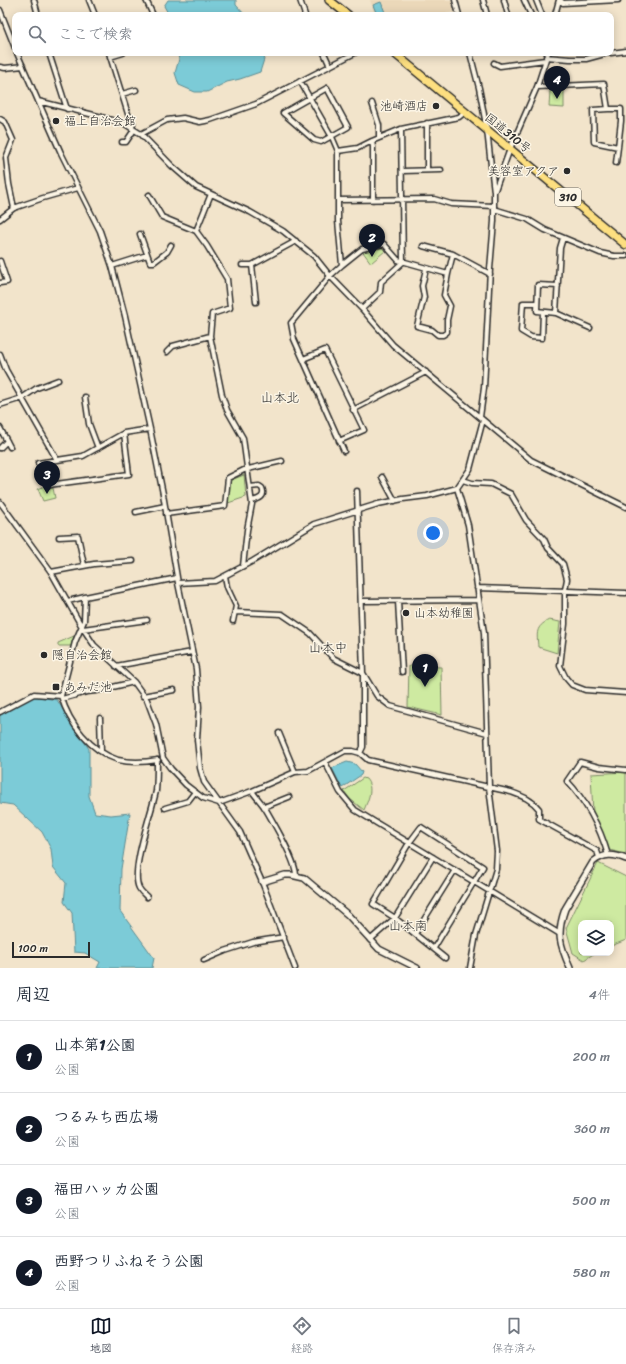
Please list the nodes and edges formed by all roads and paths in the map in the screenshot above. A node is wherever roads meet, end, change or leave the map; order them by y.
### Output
1 (34, 0) edge
2 (89, 0) edge
3 (146, 0) edge
4 (300, 0) edge
5 (330, 0) edge
6 (455, 0) edge
7 (483, 0) edge
8 (504, 0) edge
9 (524, 0) edge
10 (536, 0) edge
11 (559, 0) edge
12 (618, 0) edge
13 (0, 10) edge
14 (37, 12) edge
15 (94, 12) edge
16 (152, 12) edge
17 (304, 12) edge
18 (344, 12) edge
19 (457, 12) edge
20 (487, 12) edge
21 (507, 12) edge
22 (530, 12) edge
23 (541, 12) edge
24 (556, 12) edge
25 (12, 40) edge
26 (626, 51) edge
27 (614, 52) edge
28 (18, 56) edge
29 (50, 56) edge
30 (109, 56) edge
31 (325, 56) edge
32 (349, 56) edge
33 (398, 56) edge
34 (471, 56) edge
35 (596, 56) edge
36 (546, 57) edge
37 (494, 63) dead end
38 (23, 66) junction
39 (330, 66) junction
40 (0, 67) edge
41 (300, 81) junction
42 (537, 87) junction
43 (136, 90) dead end
44 (122, 94) junction
45 (309, 98) junction
46 (38, 102) junction
47 (372, 103) dead end
48 (67, 109) junction
49 (608, 109) junction
50 (465, 112) junction
51 (0, 119) edge
52 (427, 123) junction
53 (133, 129) junction
54 (401, 129) junction
55 (487, 130) junction
56 (141, 134) junction
57 (332, 137) junction
58 (379, 138) junction
59 (372, 141) junction
60 (122, 142) dead end
61 (618, 147) junction
62 (510, 149) junction
63 (338, 151) junction
64 (616, 163) dead end
65 (427, 170) junction
66 (441, 170) dead end
67 (402, 171) junction
68 (78, 188) junction
69 (494, 192) junction
70 (211, 194) junction
71 (149, 195) dead end
72 (338, 200) junction
73 (373, 200) junction
74 (402, 200) junction
75 (494, 207) junction
76 (14, 208) junction
77 (0, 219) edge
78 (196, 230) junction
79 (140, 234) dead end
80 (563, 238) junction
81 (296, 241) junction
82 (171, 245) dead end
83 (626, 245) edge
84 (423, 246) dead end
85 (453, 254) junction
86 (147, 255) junction
87 (626, 256) edge
88 (0, 261) edge
89 (403, 262) junction
90 (242, 265) dead end
91 (252, 265) junction
92 (342, 265) junction
93 (112, 266) junction
94 (426, 269) junction
95 (448, 274) junction
96 (490, 274) junction
97 (330, 276) junction
98 (0, 283) edge
99 (558, 286) junction
100 (256, 302) dead end
101 (537, 303) junction
102 (362, 309) junction
103 (544, 312) junction
104 (556, 313) junction
105 (590, 328) dead end
106 (210, 336) junction
107 (167, 352) dead end
108 (0, 354) edge
109 (303, 359) junction
110 (426, 372) junction
111 (58, 380) dead end
112 (85, 397) dead end
113 (22, 398) junction
114 (0, 405) edge
115 (354, 410) junction
116 (482, 418) junction
117 (0, 428) edge
118 (150, 429) junction
119 (124, 432) junction
120 (7, 441) junction
121 (340, 441) junction
122 (10, 447) dead end
123 (0, 448) edge
124 (98, 448) junction
125 (344, 451) dead end
126 (57, 460) junction
127 (282, 461) dead end
128 (247, 469) junction
129 (382, 477) dead end
130 (463, 480) junction
131 (250, 488) junction
132 (457, 488) junction
133 (357, 491) dead end
134 (252, 501) junction
135 (395, 501) junction
136 (0, 502) edge
137 (165, 506) junction
138 (626, 507) edge
139 (358, 511) junction
140 (136, 512) dead end
141 (166, 514) junction
142 (58, 537) dead end
143 (133, 561) dead end
144 (84, 566) junction
145 (243, 566) junction
146 (51, 572) junction
147 (225, 576) junction
148 (178, 581) junction
149 (477, 588) junction
150 (565, 590) junction
151 (626, 593) edge
152 (85, 597) junction
153 (68, 600) junction
154 (479, 600) junction
155 (361, 601) junction
156 (398, 601) junction
157 (235, 612) junction
158 (147, 620) dead end
159 (233, 621) dead end
160 (82, 628) junction
161 (192, 652) junction
162 (116, 666) junction
163 (402, 672) dead end
164 (363, 673) junction
165 (134, 682) junction
166 (174, 690) dead end
167 (626, 693) edge
168 (144, 696) junction
169 (61, 697) junction
170 (0, 712) edge
171 (100, 718) dead end
172 (279, 733) dead end
173 (487, 733) junction
174 (101, 751) junction
175 (360, 753) junction
176 (163, 758) junction
177 (157, 760) junction
178 (325, 762) junction
179 (626, 770) edge
180 (295, 772) junction
181 (489, 787) junction
182 (252, 791) junction
183 (195, 792) junction
184 (289, 797) dead end
185 (219, 803) junction
186 (264, 807) junction
187 (165, 808) dead end
188 (410, 844) junction
189 (608, 855) junction
190 (433, 857) junction
191 (599, 857) junction
192 (626, 859) edge
193 (455, 870) junction
194 (296, 876) junction
195 (262, 882) junction
196 (474, 882) junction
197 (489, 891) junction
198 (147, 897) dead end
199 (395, 918) junction
200 (415, 934) junction
201 (560, 934) junction
202 (284, 937) junction
203 (370, 940) junction
204 (434, 948) junction
205 (445, 958) dead end
206 (204, 960) dead end
207 (295, 968) edge
208 (417, 968) edge
209 (470, 968) edge
210 (570, 968) edge

1 - 14 street
2 - 15 street
3 - 16 street
4 - 17 street
5 - 18 highway
6 - 19 street
7 - 20 street
8 - 21 street
9 - 22 street
10 - 23 street
11 - 12 street
11 - 24 street
13 - 25 street
26 - 27 street
28 - 38 street
29 - 48 street
30 - 44 street
31 - 39 street
32 - 39 street
33 - 50 highway, 国道310号 / 310
34 - 55 street
35 - 36 street
36 - 37 street
36 - 42 street
38 - 40 street
38 - 46 street
39 - 41 street
41 - 45 street
41 - 56 street
42 - 49 street
42 - 62 street
43 - 44 street
44 - 53 street
45 - 57 street
45 - 57 street
45 - 57 street
46 - 48 street
46 - 68 street
47 - 58 street
48 - 53 street
49 - 61 street
49 - 61 street
50 - 52 street
50 - 55 highway, 国道310号 / 310
51 - 76 street
52 - 54 street
52 - 65 street
53 - 56 street
53 - 60 street
54 - 58 street
54 - 67 street
55 - 62 highway, 国道310号 / 310
55 - 69 street
56 - 70 street
57 - 63 street
58 - 59 street
59 - 63 street
59 - 73 street
61 - 64 street
62 - 69 street
62 - 83 highway, 国道310号 / 310
63 - 72 street
65 - 66 street
65 - 67 street
67 - 74 street
68 - 76 street
68 - 93 street
69 - 75 street
70 - 78 street
70 - 81 street
71 - 78 street
72 - 73 street
72 - 92 street
73 - 74 street
74 - 75 street
74 - 89 street
75 - 80 street
75 - 96 street
76 - 77 street
78 - 106 street
79 - 86 street
80 - 87 street
80 - 99 street
81 - 91 street
81 - 97 street
82 - 86 street
84 - 85 street
85 - 95 street
85 - 96 street
86 - 93 street
88 - 98 street
89 - 92 street
89 - 94 street
89 - 102 street
90 - 91 street
91 - 100 street
92 - 97 street
93 - 118 street
94 - 95 street
94 - 95 street
96 - 116 street
97 - 102 street
97 - 109 street
99 - 101 street
99 - 104 street
101 - 103 street
101 - 103 street
102 - 110 street
103 - 104 street
104 - 105 street
106 - 107 street
106 - 128 street
108 - 113 street
109 - 115 street
109 - 121 street
110 - 115 street
110 - 116 street
111 - 113 street
112 - 124 street
113 - 114 street
113 - 126 street
115 - 121 street
116 - 130 street
116 - 138 street
117 - 120 street
118 - 119 street
118 - 137 street
119 - 124 street
119 - 126 street
120 - 122 street
120 - 123 street
121 - 125 street
124 - 126 street
127 - 128 street
128 - 131 street
128 - 141 street
129 - 135 street
130 - 132 street
130 - 150 street
131 - 134 street
131 - 134 street
132 - 135 street
132 - 149 street
133 - 139 street
134 - 145 street
135 - 139 street
136 - 146 street
137 - 140 street
137 - 141 street
139 - 145 street
139 - 155 street
141 - 148 street
142 - 144 street
143 - 144 street
144 - 146 street
145 - 147 street
146 - 153 street
147 - 148 street
147 - 157 street
148 - 152 street
148 - 161 street
149 - 150 street
149 - 154 street
150 - 151 street
150 - 167 street
152 - 153 street
152 - 160 street
153 - 160 street
154 - 156 street
154 - 173 street
155 - 156 street
155 - 164 street
156 - 163 street
157 - 159 street
157 - 164 street
158 - 160 street
160 - 162 street
160 - 169 street
161 - 162 street
161 - 185 street
162 - 165 street
164 - 173 street
164 - 175 street
165 - 168 street
165 - 169 street
166 - 168 street
168 - 176 street
169 - 170 street
169 - 174 street
171 - 174 street
172 - 180 street
173 - 181 street
174 - 177 street
175 - 178 street
175 - 181 street
176 - 177 street
176 - 183 street
177 - 198 street
178 - 180 street
178 - 188 street
179 - 189 street
180 - 182 street
181 - 191 street
181 - 197 street
182 - 185 street
182 - 186 street
183 - 185 street
183 - 187 street
184 - 186 street
185 - 195 street
186 - 194 street
188 - 190 street
188 - 196 street
188 - 199 street
189 - 191 street
189 - 192 street
190 - 193 street
190 - 199 street
191 - 201 street
193 - 196 street
193 - 200 street
194 - 195 street
194 - 203 street
195 - 202 street
196 - 197 street
196 - 204 street
197 - 201 street
197 - 209 street
199 - 200 street
199 - 203 street
200 - 204 street
201 - 210 street
202 - 206 street
202 - 207 street
203 - 208 street
204 - 205 street

